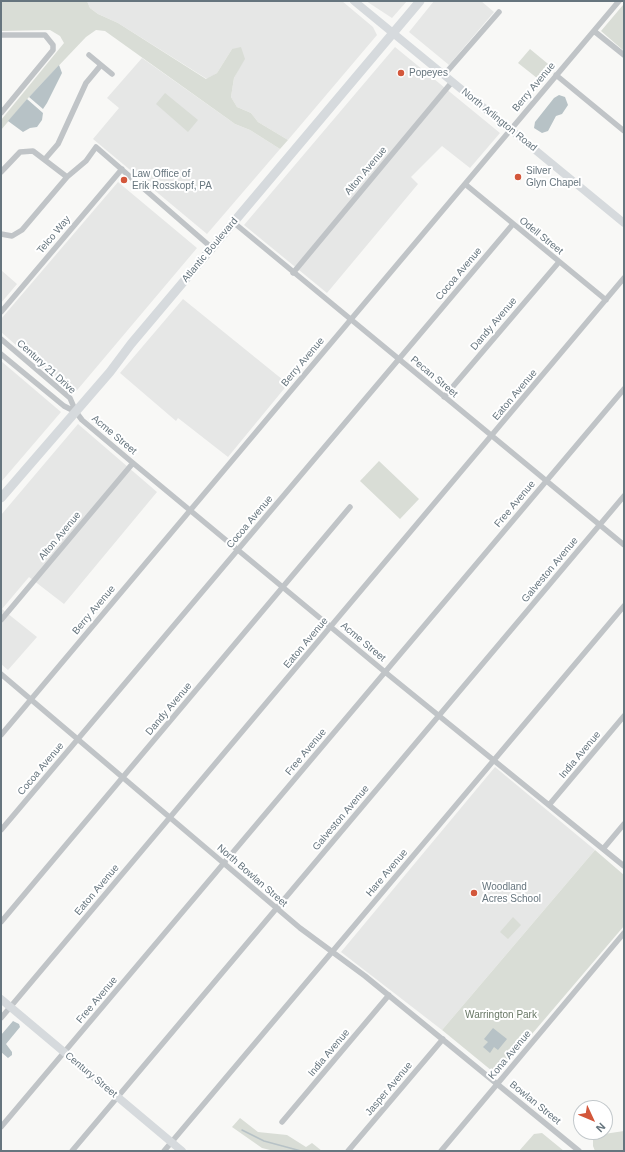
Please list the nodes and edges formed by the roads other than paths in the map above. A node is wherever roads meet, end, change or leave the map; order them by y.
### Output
1 (354, 1) edge
2 (420, 1) edge
3 (619, 1) edge
4 (499, 12) dead end
5 (594, 31) junction
6 (393, 33) junction
7 (1, 35) edge
8 (89, 55) dead end
9 (624, 55) edge
10 (101, 65) junction
11 (112, 74) dead end
12 (444, 75) junction
13 (556, 75) junction
14 (452, 82) junction
15 (1, 113) edge
16 (511, 129) junction
17 (624, 131) edge
18 (45, 159) junction
19 (122, 169) junction
20 (1, 172) edge
21 (67, 177) junction
22 (465, 184) junction
23 (233, 222) junction
24 (624, 223) edge
25 (512, 224) junction
26 (1, 234) edge
27 (212, 248) junction
28 (559, 262) junction
29 (293, 272) junction
30 (624, 278) edge
31 (606, 300) junction
32 (1, 312) edge
33 (351, 320) junction
34 (1, 339) edge
35 (1, 354) edge
36 (399, 359) junction
37 (624, 389) edge
38 (444, 397) junction
39 (76, 412) junction
40 (492, 436) junction
41 (133, 463) junction
42 (546, 481) junction
43 (624, 496) edge
44 (1, 498) edge
45 (350, 507) dead end
46 (190, 510) junction
47 (600, 526) junction
48 (624, 545) edge
49 (238, 550) junction
50 (283, 588) junction
51 (624, 606) edge
52 (1, 620) edge
53 (331, 627) junction
54 (385, 672) junction
55 (1, 674) edge
56 (31, 699) junction
57 (439, 716) junction
58 (624, 716) edge
59 (1, 735) edge
60 (78, 739) junction
61 (494, 760) junction
62 (123, 777) junction
63 (549, 805) junction
64 (170, 817) junction
65 (624, 824) edge
66 (1, 830) edge
67 (603, 849) junction
68 (224, 863) junction
69 (624, 866) edge
70 (276, 908) junction
71 (1, 922) edge
72 (624, 933) edge
73 (332, 952) junction
74 (389, 995) junction
75 (1, 998) edge
76 (11, 1007) junction
77 (1, 1018) edge
78 (443, 1039) junction
79 (64, 1052) junction
80 (497, 1084) junction
81 (118, 1098) junction
82 (282, 1122) dead end
83 (1, 1127) edge
84 (172, 1143) junction
85 (72, 1151) edge
86 (164, 1151) edge
87 (182, 1151) edge
88 (348, 1151) edge
89 (441, 1151) edge
90 (579, 1151) edge

1 - 6 main road, North Arlington Road
2 - 6 main road, Atlantic Boulevard
3 - 5 street, Berry Avenue
4 - 12 street
5 - 9 street
5 - 13 street, Berry Avenue
6 - 12 main road, North Arlington Road
6 - 23 main road, Atlantic Boulevard
7 - 15 street
8 - 10 street
10 - 11 street
10 - 18 street
12 - 14 main road, North Arlington Road
13 - 16 street, Berry Avenue
13 - 17 street
14 - 16 main road, North Arlington Road
14 - 29 street, Alton Avenue
16 - 22 street, Berry Avenue
16 - 24 main road, North Arlington Road
18 - 20 street
18 - 21 street
19 - 21 street
19 - 27 street
19 - 32 street, Telco Way
21 - 26 street
22 - 25 street, Odell Street
22 - 33 street, Berry Avenue
23 - 27 main road, Atlantic Boulevard
23 - 29 street, Pecan Street
25 - 28 street, Odell Street
25 - 36 street, Cocoa Avenue
27 - 39 main road, Atlantic Boulevard
28 - 31 street, Odell Street
28 - 38 street, Dandy Avenue
29 - 33 street, Pecan Street
30 - 31 street, Eaton Avenue
31 - 40 street, Eaton Avenue
33 - 36 street, Pecan Street
33 - 46 street, Berry Avenue
34 - 39 street, Century 21 Drive
35 - 39 street, Century 21 Drive
36 - 38 street, Pecan Street
36 - 49 street, Cocoa Avenue
37 - 42 street, Free Avenue
38 - 40 street, Pecan Street
39 - 41 street, Acme Street
39 - 44 main road, Atlantic Boulevard
40 - 42 street, Pecan Street
40 - 53 street, Eaton Avenue
41 - 46 street, Acme Street
41 - 52 street, Alton Avenue
42 - 47 street, Pecan Street
42 - 54 street, Free Avenue
43 - 47 street, Galveston Avenue
45 - 50 street, Dandy Avenue
46 - 49 street, Acme Street
46 - 56 street, Berry Avenue
47 - 48 street, Pecan Street
47 - 57 street, Galveston Avenue
49 - 50 street, Acme Street
49 - 60 street, Cocoa Avenue
50 - 53 street, Acme Street
50 - 62 street, Dandy Avenue
51 - 61 street, Hare Avenue
53 - 54 street, Acme Street
53 - 64 street, Eaton Avenue
54 - 57 street, Acme Street
54 - 68 street, Free Avenue
55 - 56 street, North Bowlan Street
56 - 59 street, Berry Avenue
56 - 60 street, North Bowlan Street
57 - 61 street, Acme Street
57 - 70 street, Galveston Avenue
58 - 63 street, India Avenue
60 - 62 street, North Bowlan Street
60 - 66 street, Cocoa Avenue
61 - 63 street, Acme Street
61 - 73 street, Hare Avenue
62 - 64 street, North Bowlan Street
62 - 71 street, Dandy Avenue
63 - 67 street, Acme Street
64 - 68 street, North Bowlan Street
64 - 76 street, Eaton Avenue
65 - 67 street
67 - 69 street, Acme Street
68 - 70 street, North Bowlan Street
68 - 79 street, Free Avenue
70 - 73 street, North Bowlan Street
70 - 81 street, Galveston Avenue
72 - 80 street, Kona Avenue
73 - 74 street, North Bowlan Street
73 - 84 street, Hare Avenue
74 - 78 street, North Bowlan Street
74 - 82 street, India Avenue
75 - 76 main road, Century Street
76 - 77 street, Eaton Avenue
76 - 79 main road, Century Street
78 - 80 street, North Bowlan Street
78 - 88 street, Jasper Avenue
79 - 81 main road, Century Street
79 - 83 street, Free Avenue
80 - 89 street, Kona Avenue
80 - 90 street, Bowlan Street
81 - 84 main road, Century Street
81 - 85 street, Galveston Avenue
84 - 86 street, Hare Avenue
84 - 87 main road, Century Street

